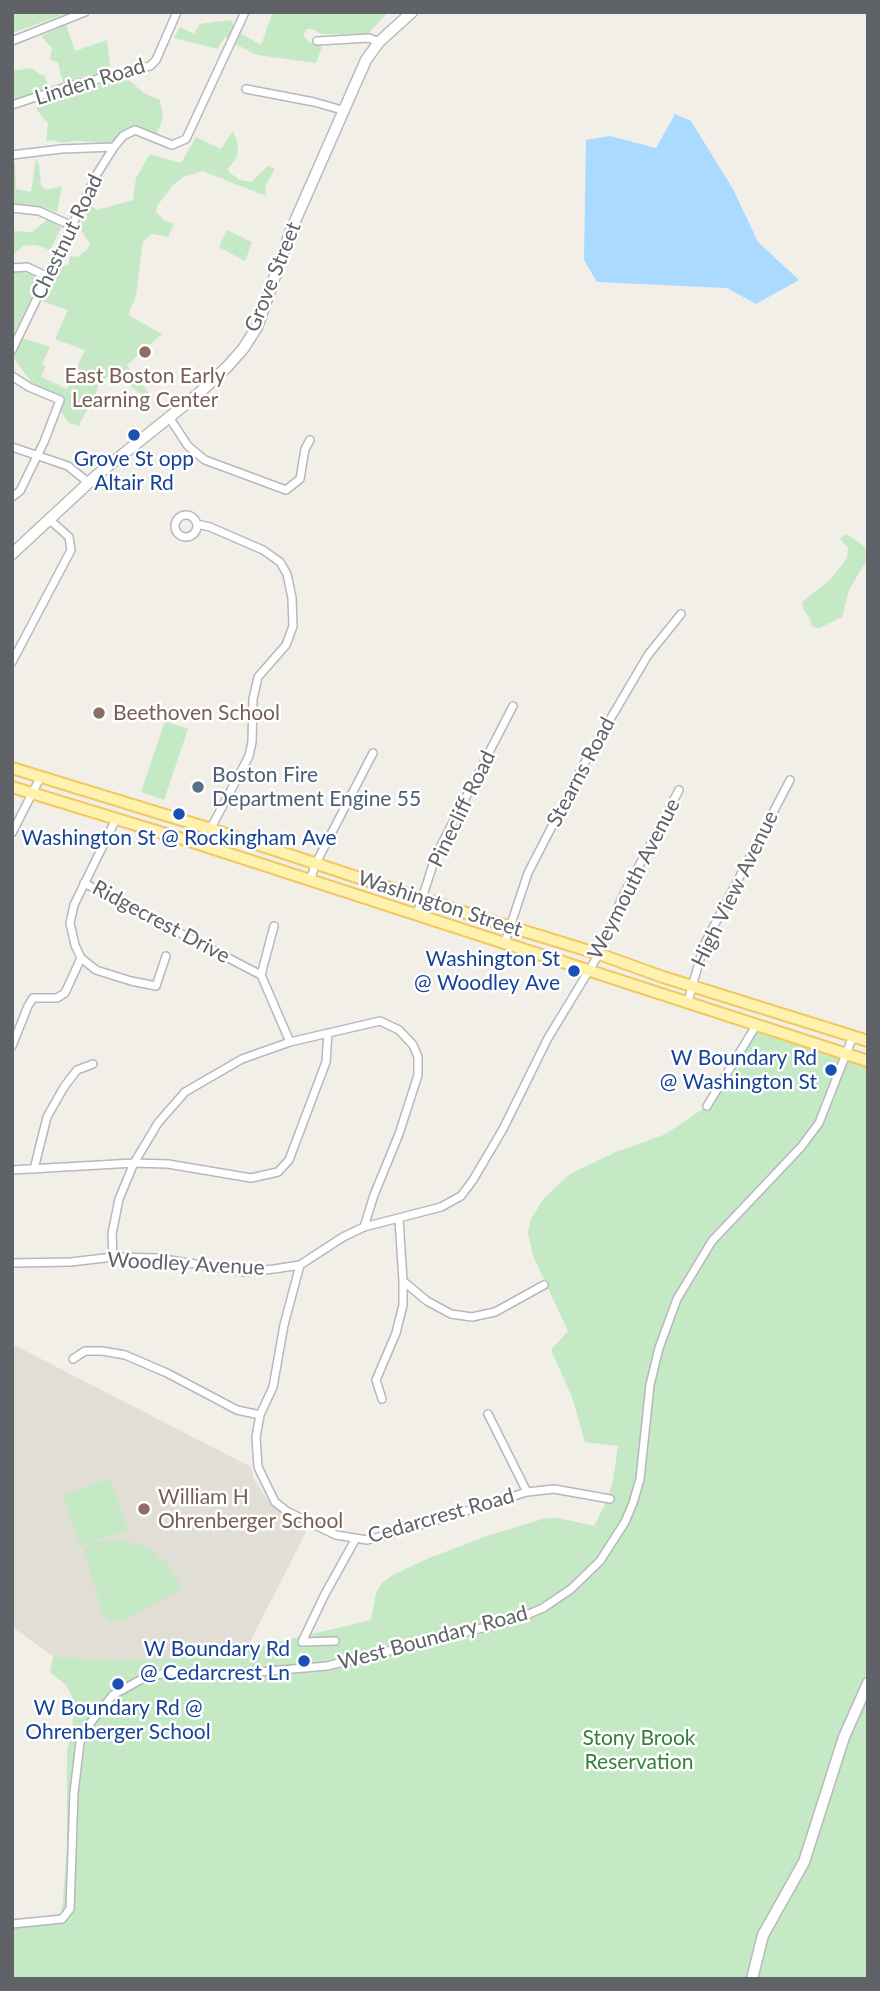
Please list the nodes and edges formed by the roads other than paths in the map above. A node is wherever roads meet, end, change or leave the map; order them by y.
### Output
1 (85, 12) edge
2 (177, 12) edge
3 (245, 12) edge
4 (412, 12) edge
5 (12, 41) edge
6 (317, 41) dead end
7 (379, 42) junction
8 (246, 89) dead end
9 (13, 106) edge
10 (342, 110) junction
11 (114, 147) junction
12 (12, 155) edge
13 (12, 208) edge
14 (72, 226) junction
15 (12, 268) edge
16 (48, 277) junction
17 (12, 350) edge
18 (12, 376) edge
19 (169, 418) junction
20 (310, 440) dead end
21 (12, 447) edge
22 (38, 454) junction
23 (89, 483) junction
24 (12, 497) edge
25 (50, 520) junction
26 (197, 524) dead end
27 (12, 554) edge
28 (681, 614) dead end
29 (12, 662) edge
30 (513, 706) dead end
31 (373, 753) dead end
32 (12, 768) edge
33 (41, 776) junction
34 (789, 780) dead end
35 (12, 787) edge
36 (679, 790) dead end
37 (32, 793) junction
38 (116, 819) junction
39 (211, 829) junction
40 (12, 833) edge
41 (202, 845) junction
42 (316, 863) junction
43 (310, 880) junction
44 (84, 883) junction
45 (422, 898) junction
46 (417, 914) junction
47 (274, 926) dead end
48 (510, 926) junction
49 (505, 942) junction
50 (599, 954) junction
51 (166, 956) dead end
52 (81, 958) junction
53 (589, 969) junction
54 (261, 975) junction
55 (691, 986) junction
56 (688, 1001) junction
57 (757, 1024) junction
58 (328, 1033) junction
59 (853, 1036) junction
60 (868, 1041) edge
61 (290, 1042) junction
62 (12, 1046) edge
63 (846, 1053) junction
64 (868, 1060) edge
65 (93, 1064) dead end
66 (707, 1106) dead end
67 (134, 1163) junction
68 (34, 1169) junction
69 (12, 1170) edge
70 (399, 1219) junction
71 (364, 1227) junction
72 (113, 1257) junction
73 (12, 1263) edge
74 (300, 1265) junction
75 (403, 1281) junction
76 (544, 1285) dead end
77 (73, 1359) dead end
78 (382, 1399) dead end
79 (488, 1414) dead end
80 (260, 1415) junction
81 (527, 1492) junction
82 (610, 1499) dead end
83 (355, 1539) junction
84 (335, 1641) dead end
85 (868, 1683) edge
86 (12, 1924) edge
87 (752, 1979) edge

1 - 5 street
2 - 9 street, Linden Road
3 - 11 street, Chestnut Road
4 - 7 main road, Grove Street
6 - 7 street
7 - 10 main road, Grove Street
8 - 10 street
10 - 19 main road, Grove Street
11 - 12 street
11 - 14 street, Chestnut Road
13 - 14 street
14 - 16 street, Chestnut Road
15 - 16 street
16 - 17 street, Chestnut Road
18 - 22 street
19 - 20 street
19 - 23 main road, Grove Street
21 - 22 street
22 - 23 street
22 - 24 street
23 - 25 main road, Grove Street
25 - 27 main road, Grove Street
25 - 29 street
26 - 39 street
28 - 48 street, Stearns Road
30 - 45 street, Pinecliff Road
31 - 42 street
32 - 33 main road, Washington Street
33 - 37 street
33 - 39 main road, Washington Street
34 - 55 street, High View Avenue
35 - 37 main road, Washington Street
36 - 50 street, Weymouth Avenue
37 - 38 main road, Washington Street
37 - 40 street
38 - 41 main road, Washington Street
38 - 44 street, Ridgecrest Drive
39 - 41 street
39 - 42 main road, Washington Street
41 - 43 main road, Washington Street
42 - 43 street
42 - 45 main road, Washington Street
43 - 46 main road, Washington Street
44 - 52 street
44 - 54 street, Ridgecrest Drive
45 - 46 street, Pinecliff Road
45 - 48 main road, Washington Street
46 - 49 main road, Washington Street
47 - 54 street
48 - 49 street, Stearns Road
48 - 50 main road, Washington Street
49 - 53 main road, Washington Street
50 - 53 street, Weymouth Avenue
50 - 55 main road, Washington Street
51 - 52 street
52 - 62 street
53 - 56 main road, Washington Street
53 - 70 street, Woodley Avenue
54 - 61 street
55 - 56 street, High View Avenue
55 - 59 main road, Washington Street
56 - 57 main road, Washington Street
57 - 63 main road, Washington Street
57 - 66 street
58 - 61 street
58 - 67 street
58 - 71 street
59 - 60 main road, Washington Street
59 - 63 street, West Boundary Road
61 - 67 street
63 - 64 main road, Washington Street
63 - 86 street, West Boundary Road
65 - 68 street
67 - 68 street
67 - 72 street
68 - 69 street
70 - 71 street, Woodley Avenue
70 - 75 street
71 - 74 street, Woodley Avenue
72 - 73 street, Woodley Avenue
72 - 74 street, Woodley Avenue
74 - 80 street, Cedarcrest Road
75 - 76 street
75 - 78 street
77 - 80 street
79 - 81 street
80 - 83 street, Cedarcrest Road
81 - 82 street, Cedarcrest Road
81 - 83 street, Cedarcrest Road
83 - 84 street, West Boundary Road
85 - 87 main road

